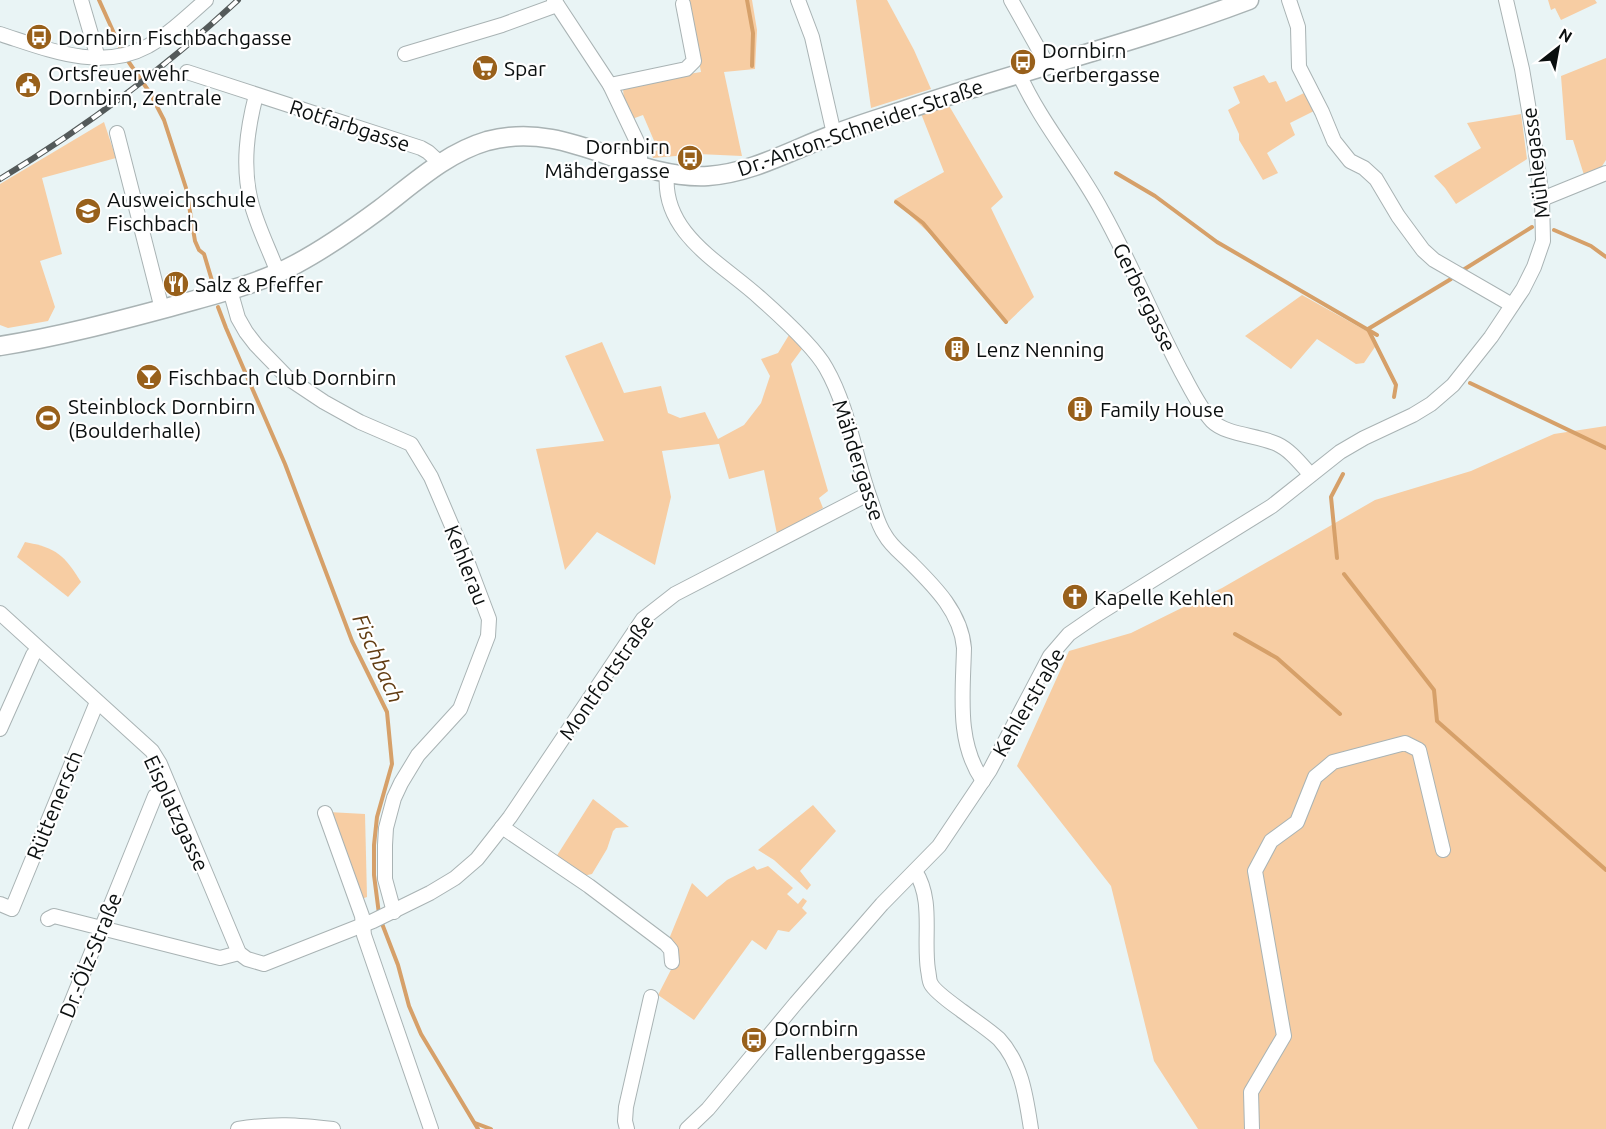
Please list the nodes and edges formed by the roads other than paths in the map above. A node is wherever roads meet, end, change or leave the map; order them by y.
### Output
1 (81, 0) edge
2 (206, 0) edge
3 (798, 0) edge
4 (1011, 0) edge
5 (1249, 0) edge
6 (1289, 0) edge
7 (1506, 0) edge
8 (556, 3) edge
9 (682, 4) dead end
10 (0, 34) edge
11 (405, 54) dead end
12 (98, 58) junction
13 (1048, 66) junction
14 (187, 72) dead end
15 (1019, 74) junction
16 (610, 84) junction
17 (256, 95) junction
18 (117, 133) dead end
19 (834, 134) junction
20 (440, 163) junction
21 (639, 166) junction
22 (667, 173) junction
23 (1606, 173) edge
24 (1542, 199) junction
25 (278, 273) junction
26 (1523, 289) joint
27 (230, 290) junction
28 (1512, 305) junction
29 (162, 309) junction
30 (0, 346) edge
31 (1310, 474) junction
32 (868, 494) junction
33 (0, 613) edge
34 (38, 649) junction
35 (97, 702) junction
36 (0, 729) edge
37 (983, 781) junction
38 (169, 786) junction
39 (325, 813) dead end
40 (502, 827) junction
41 (1443, 850) dead end
42 (915, 871) junction
43 (6, 907) edge
44 (392, 913) junction
45 (48, 918) dead end
46 (368, 923) junction
47 (101, 927) junction
48 (243, 956) junction
49 (672, 962) dead end
50 (651, 998) dead end
51 (285, 1126) edge
52 (20, 1129) edge
53 (238, 1129) edge
54 (333, 1129) edge
55 (431, 1129) edge
56 (627, 1129) edge
57 (687, 1129) edge
58 (1031, 1129) edge
59 (1252, 1129) edge

1 - 12 street
2 - 12 street
3 - 19 street
4 - 13 street
5 - 13 main road, Dr.-Anton-Schneider-Straße
6 - 28 street
7 - 24 street, Mühlegasse
8 - 11 street
8 - 16 street
9 - 16 street
10 - 12 street
13 - 15 main road, Dr.-Anton-Schneider-Straße
14 - 17 street, Rotfarbgasse
15 - 19 main road, Dr.-Anton-Schneider-Straße
15 - 31 street, Gerbergasse
16 - 21 street
17 - 20 street, Rotfarbgasse
17 - 25 street
18 - 29 street
19 - 22 main road, Dr.-Anton-Schneider-Straße
20 - 21 main road, Dr.-Anton-Schneider-Straße
20 - 25 main road, Dr.-Anton-Schneider-Straße
21 - 22 main road, Dr.-Anton-Schneider-Straße
22 - 32 street, Mähdergasse
23 - 24 street
24 - 26 street, Mühlegasse
25 - 27 main road, Dr.-Anton-Schneider-Straße
26 - 28 street, Kehlerstraße
27 - 29 main road, Dr.-Anton-Schneider-Straße
27 - 44 street, Kehlerau
28 - 31 street, Kehlerstraße
29 - 30 main road, Dr.-Anton-Schneider-Straße
31 - 37 street, Kehlerstraße
32 - 37 street, Mähdergasse
32 - 40 street, Montfortstraße
33 - 34 street, Eisplatzgasse
34 - 35 street, Eisplatzgasse
34 - 36 street
35 - 38 street, Eisplatzgasse
35 - 43 street, Rüttenersch
37 - 42 street, Kehlerstraße
38 - 47 street, Dr.-Ölz-Straße
38 - 48 street, Eisplatzgasse
39 - 46 street
40 - 44 street, Montfortstraße
40 - 49 street
41 - 59 street
42 - 57 street, Kehlerstraße
42 - 58 street
44 - 46 street, Montfortstraße
45 - 47 street, Montfortstraße
46 - 48 street, Montfortstraße
46 - 55 street
47 - 48 street, Montfortstraße
47 - 52 street, Dr.-Ölz-Straße
50 - 56 street
51 - 53 street
51 - 54 street

